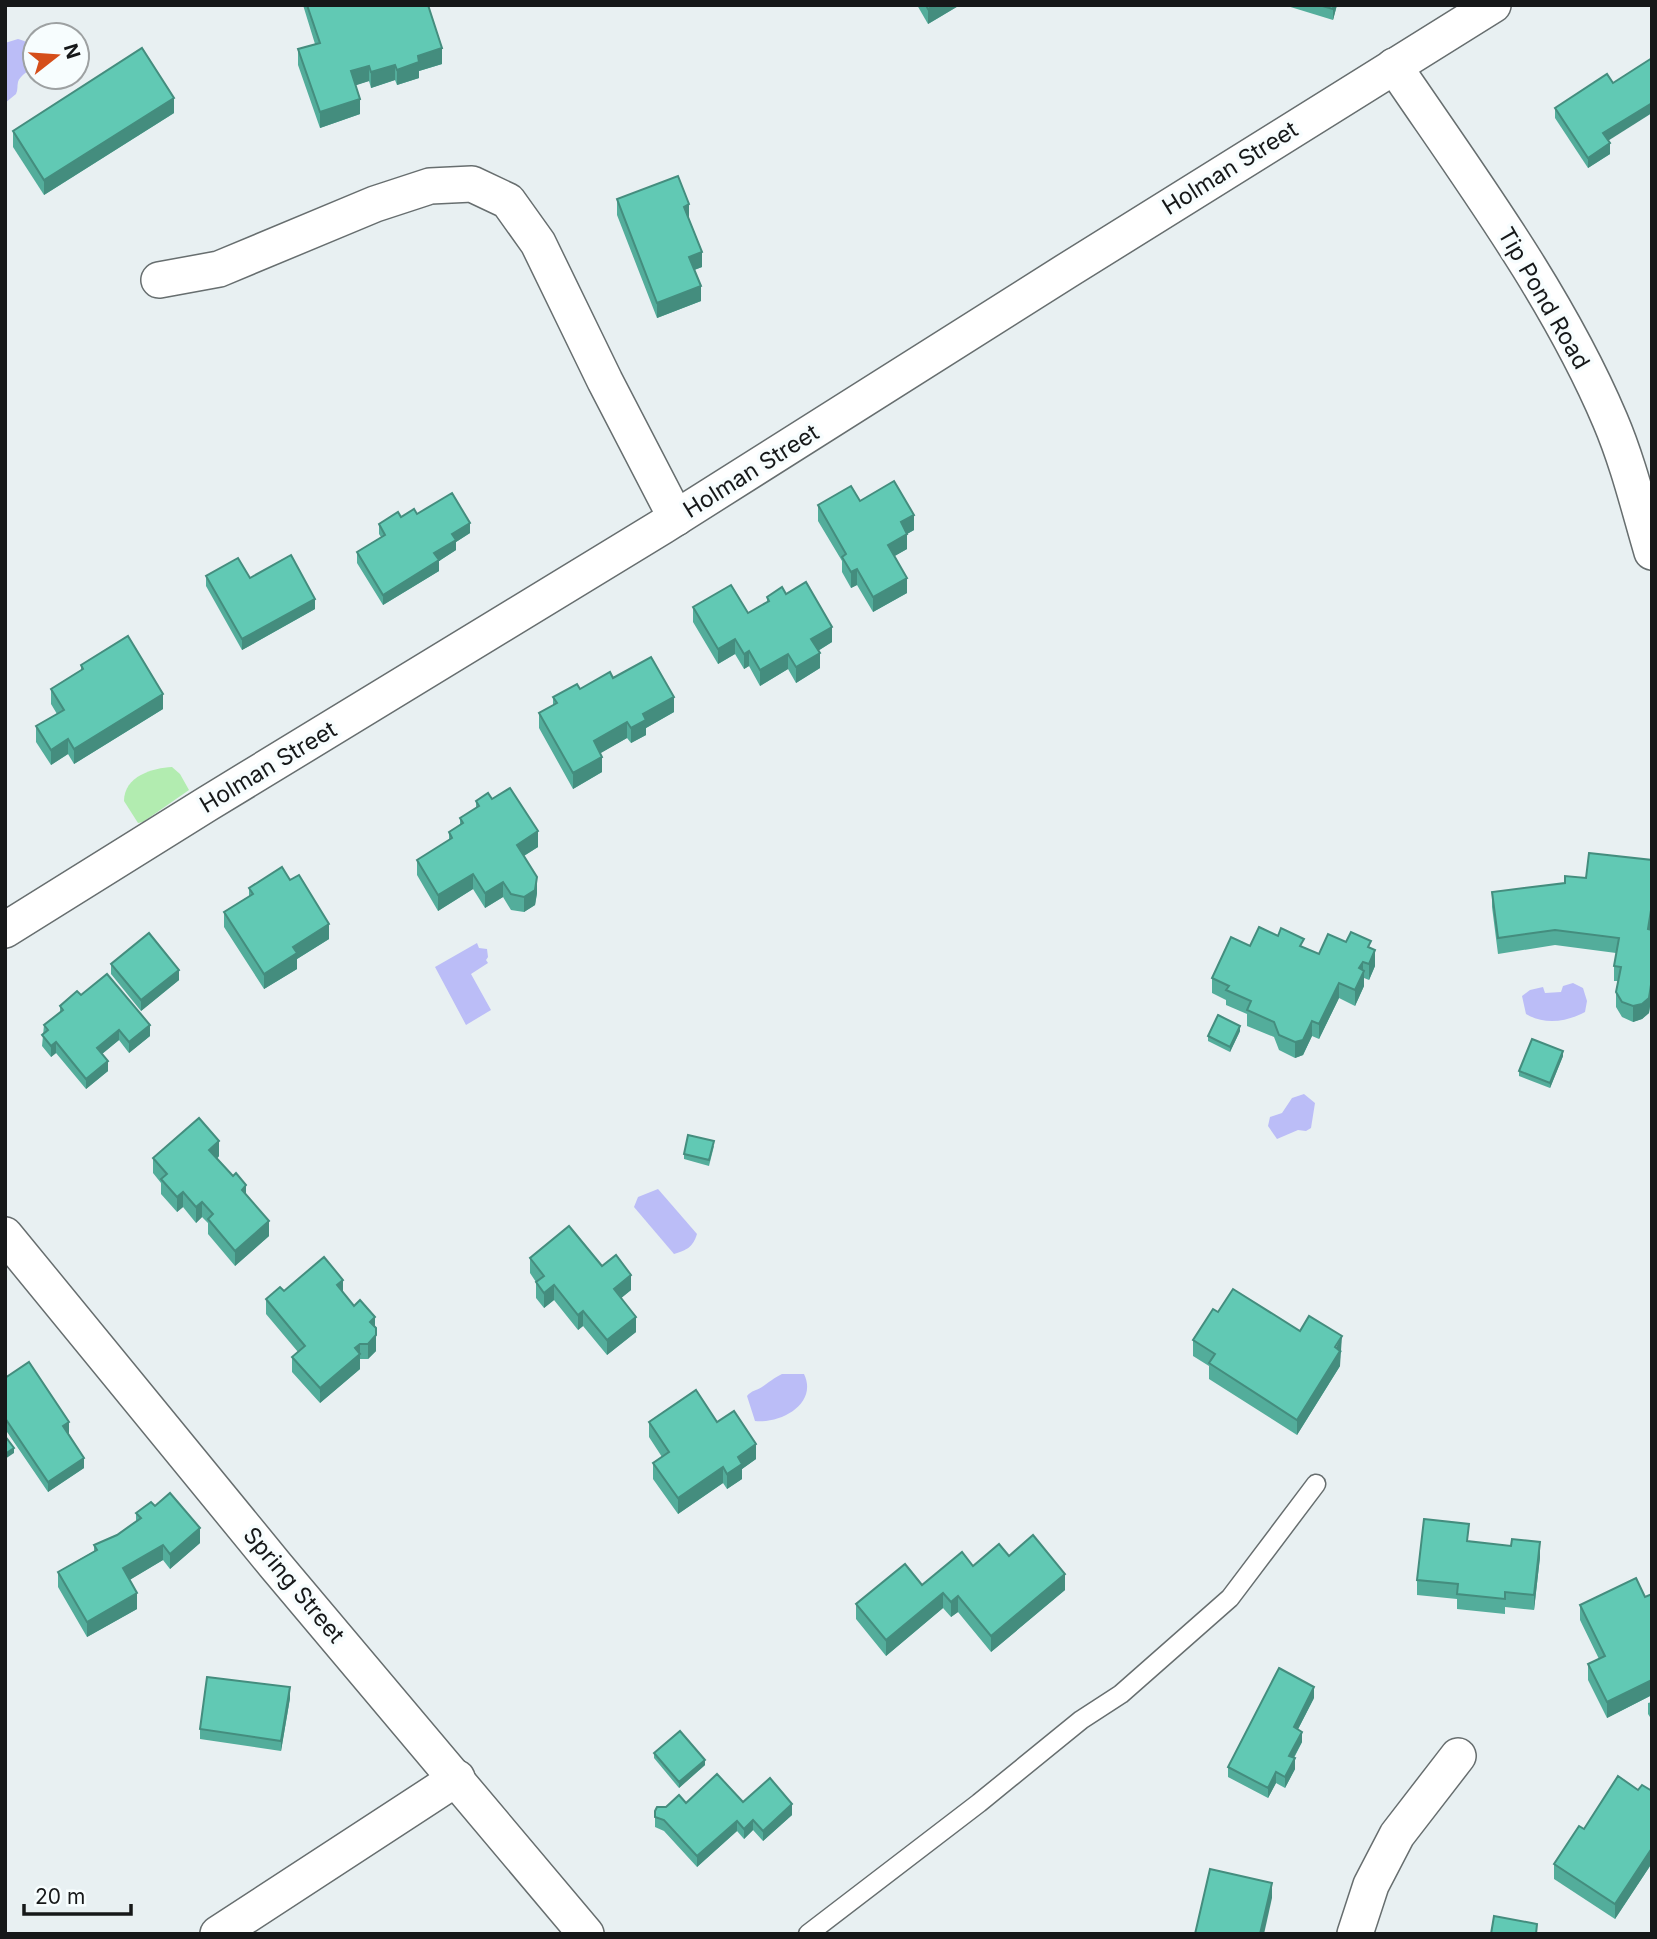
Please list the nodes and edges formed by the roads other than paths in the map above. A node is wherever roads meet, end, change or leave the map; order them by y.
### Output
1 (1493, 5) edge
2 (1395, 66) junction
3 (159, 280) dead end
4 (676, 518) junction
5 (1652, 552) edge
6 (5, 930) edge
7 (5, 1235) edge
8 (1316, 1484) dead end
9 (1458, 1756) dead end
10 (457, 1778) junction
11 (218, 1934) edge
12 (586, 1934) edge
13 (808, 1934) edge
14 (1355, 1934) edge

1 - 2 street, Holman Street
2 - 4 street, Holman Street
2 - 5 street, Tip Pond Road
3 - 4 street
4 - 6 street, Holman Street
7 - 10 street, Spring Street
8 - 13 lane
9 - 14 street
10 - 11 street
10 - 12 street, Spring Street

